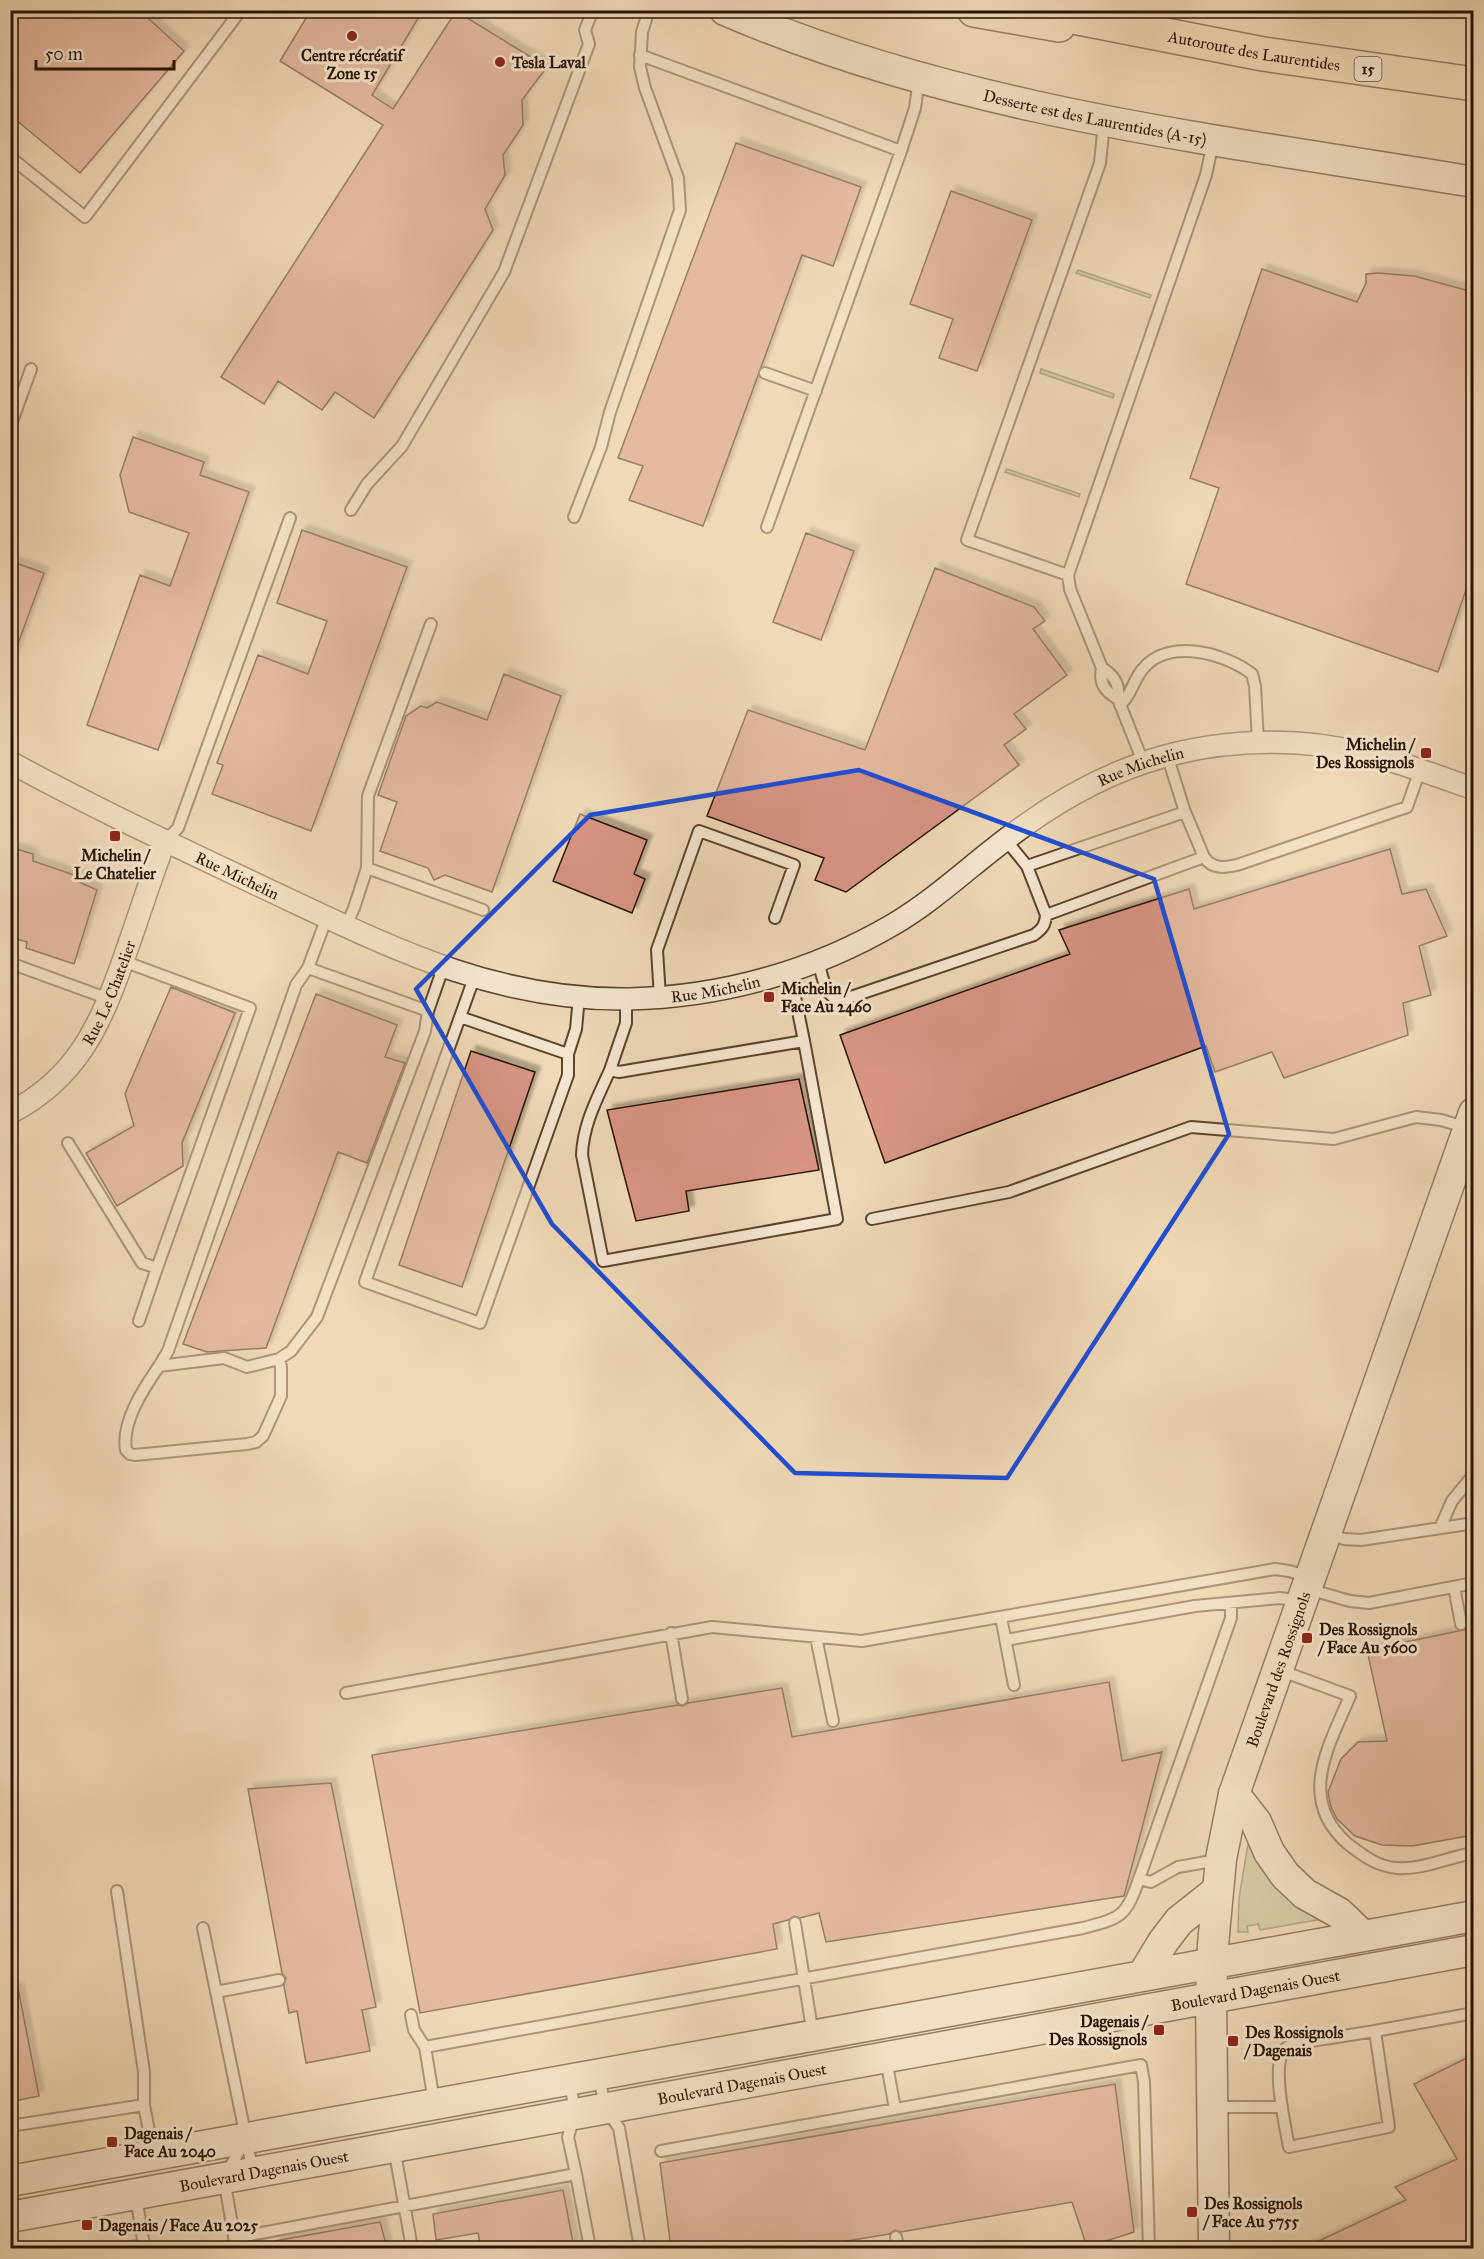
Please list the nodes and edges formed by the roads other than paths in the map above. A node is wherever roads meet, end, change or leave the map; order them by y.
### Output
1 (241, 10) edge
2 (593, 10) edge
3 (649, 10) edge
4 (725, 10) edge
5 (974, 10) edge
6 (1038, 10) edge
7 (1263, 54) junction
8 (640, 55) junction
9 (919, 79) junction
10 (1473, 84) edge
11 (1104, 121) junction
12 (1214, 139) junction
13 (902, 151) junction
14 (10, 157) edge
15 (1473, 182) edge
16 (31, 369) dead end
17 (765, 374) dead end
18 (816, 391) junction
19 (10, 427) edge
20 (351, 510) dead end
21 (574, 517) dead end
22 (290, 518) dead end
23 (767, 527) dead end
24 (1068, 575) junction
25 (431, 624) dead end
26 (1119, 702) junction
27 (1258, 742) junction
28 (1167, 755) junction
29 (10, 762) edge
30 (1143, 762) junction
31 (1420, 770) junction
32 (1473, 789) edge
33 (1185, 812) junction
34 (1005, 839) junction
35 (165, 841) junction
36 (1204, 857) junction
37 (1028, 866) junction
38 (367, 868) junction
39 (483, 910) dead end
40 (1046, 915) junction
41 (775, 918) dead end
42 (337, 921) junction
43 (123, 961) junction
44 (818, 961) junction
45 (10, 963) edge
46 (308, 968) junction
47 (443, 968) junction
48 (790, 972) junction
49 (474, 978) junction
50 (660, 997) junction
51 (579, 998) junction
52 (109, 999) junction
53 (626, 999) junction
54 (428, 1011) junction
55 (460, 1017) junction
56 (804, 1041) junction
57 (568, 1054) junction
58 (610, 1070) junction
59 (10, 1113) edge
60 (1471, 1120) edge
61 (68, 1143) dead end
62 (872, 1219) dead end
63 (157, 1269) junction
64 (139, 1321) dead end
65 (279, 1359) junction
66 (159, 1366) junction
67 (1473, 1474) edge
68 (1473, 1523) edge
69 (1440, 1528) junction
70 (1325, 1533) junction
71 (1473, 1583) edge
72 (1454, 1587) junction
73 (1305, 1589) junction
74 (1231, 1603) junction
75 (1001, 1617) junction
76 (1461, 1624) dead end
77 (671, 1633) junction
78 (816, 1637) junction
79 (1006, 1640) junction
80 (1277, 1669) junction
81 (1014, 1685) dead end
82 (346, 1693) dead end
83 (682, 1699) dead end
84 (833, 1721) dead end
85 (1234, 1794) junction
86 (1473, 1853) edge
87 (1221, 1859) junction
88 (1139, 1879) junction
89 (117, 1891) dead end
90 (1217, 1891) junction
91 (1473, 1916) edge
92 (795, 1923) dead end
93 (203, 1928) dead end
94 (1362, 1935) junction
95 (1473, 1950) edge
96 (1213, 1963) junction
97 (1143, 1975) junction
98 (804, 1978) junction
99 (279, 1980) dead end
100 (216, 1992) junction
101 (1211, 1998) junction
102 (1473, 2013) edge
103 (411, 2015) dead end
104 (1375, 2031) junction
105 (813, 2035) junction
106 (425, 2047) junction
107 (886, 2057) junction
108 (599, 2074) junction
109 (570, 2080) junction
110 (435, 2104) junction
111 (144, 2105) junction
112 (1212, 2107) junction
113 (1282, 2107) junction
114 (605, 2108) junction
115 (895, 2109) junction
116 (575, 2114) junction
117 (10, 2126) edge
118 (246, 2139) junction
119 (394, 2147) junction
120 (661, 2151) dead end
121 (154, 2156) junction
122 (253, 2172) junction
123 (576, 2174) junction
124 (224, 2178) junction
125 (10, 2181) edge
126 (135, 2194) junction
127 (405, 2206) junction
128 (10, 2217) edge
129 (235, 2243) edge
130 (125, 2248) edge
131 (412, 2248) edge
132 (590, 2248) edge
133 (640, 2248) edge
134 (1149, 2248) edge
135 (1214, 2248) edge

1 - 14 lane
2 - 20 lane
3 - 8 lane
4 - 9 main road, Desserte est des Laurentides (A-15)
5 - 7 highway
6 - 7 highway, Autoroute des Laurentides / 15
7 - 10 highway, Autoroute des Laurentides / 15
8 - 13 lane
8 - 21 lane
9 - 11 main road, Desserte est des Laurentides (A-15)
9 - 13 lane
11 - 12 main road, Desserte est des Laurentides (A-15)
11 - 24 lane
12 - 15 main road, Desserte est des Laurentides (A-15)
12 - 24 lane
13 - 18 lane
16 - 19 lane
17 - 18 lane
18 - 23 lane
22 - 35 lane
24 - 26 lane
25 - 38 lane
26 - 27 lane
26 - 30 lane
27 - 28 street, Rue Michelin
27 - 31 street, Rue Michelin
28 - 30 street, Rue Michelin
28 - 33 lane
29 - 35 street, Rue Michelin
30 - 34 street, Rue Michelin
31 - 32 street, Rue Michelin
31 - 36 lane
33 - 36 lane
33 - 37 lane
34 - 37 lane
34 - 44 street, Rue Michelin
35 - 42 street, Rue Michelin
35 - 43 street, Rue Le Chatelier
36 - 40 lane
37 - 40 lane
38 - 39 lane
38 - 42 lane
40 - 44 lane
41 - 50 lane
42 - 46 lane
42 - 47 street, Rue Michelin
43 - 52 street, Rue Le Chatelier
43 - 63 lane
44 - 48 street, Rue Michelin
45 - 52 lane
46 - 54 lane
46 - 66 lane
47 - 49 street, Rue Michelin
47 - 54 lane
48 - 50 street, Rue Michelin
48 - 56 lane
49 - 51 street, Rue Michelin
49 - 55 lane
50 - 53 street, Rue Michelin
51 - 53 street, Rue Michelin
51 - 57 lane
52 - 59 street, Rue Le Chatelier
53 - 58 lane
54 - 65 lane
55 - 57 lane
55 - 57 lane
56 - 58 lane
56 - 58 lane
60 - 62 lane
60 - 70 main road, Boulevard des Rossignols
61 - 63 lane
63 - 64 lane
65 - 66 lane
65 - 66 lane
67 - 69 lane
68 - 69 lane
69 - 70 lane
70 - 73 main road, Boulevard des Rossignols
71 - 72 lane
72 - 73 lane
72 - 76 lane
73 - 74 lane
73 - 75 lane
73 - 80 main road, Boulevard des Rossignols
74 - 79 lane
74 - 88 lane
75 - 78 lane
75 - 79 lane
77 - 78 lane
77 - 82 lane
77 - 83 lane
78 - 84 lane
79 - 81 lane
80 - 85 main road, Boulevard des Rossignols
80 - 86 lane
85 - 87 main road, Boulevard des Rossignols
85 - 94 main road
87 - 88 lane
87 - 90 main road, Boulevard des Rossignols
88 - 98 lane
89 - 111 lane
90 - 96 main road, Boulevard des Rossignols
90 - 97 main road
91 - 94 main road, Boulevard Dagenais Ouest
92 - 98 lane
93 - 100 lane
94 - 96 main road, Boulevard Dagenais Ouest
95 - 101 main road, Boulevard Dagenais Ouest
96 - 97 main road, Boulevard Dagenais Ouest
96 - 101 main road, Boulevard des Rossignols
97 - 105 main road, Boulevard Dagenais Ouest
98 - 105 lane
98 - 106 lane
99 - 100 lane
100 - 118 lane
101 - 107 main road, Boulevard Dagenais Ouest
101 - 112 main road, Boulevard des Rossignols
102 - 104 lane
103 - 106 lane
104 - 113 lane
104 - 113 lane
105 - 108 main road, Boulevard Dagenais Ouest
106 - 110 lane
107 - 114 main road, Boulevard Dagenais Ouest
107 - 115 lane
108 - 109 main road, Boulevard Dagenais Ouest
108 - 114 lane
109 - 110 main road, Boulevard Dagenais Ouest
109 - 116 lane
110 - 118 main road, Boulevard Dagenais Ouest
111 - 117 lane
111 - 121 lane
112 - 113 lane
112 - 135 main road, Boulevard des Rossignols
114 - 116 main road, Boulevard Dagenais Ouest
114 - 133 lane
115 - 120 lane
115 - 134 lane
116 - 119 main road, Boulevard Dagenais Ouest
116 - 123 lane
118 - 121 main road, Boulevard Dagenais Ouest
118 - 122 lane
118 - 124 lane
119 - 122 main road, Boulevard Dagenais Ouest
119 - 127 lane
121 - 125 main road, Boulevard Dagenais Ouest
122 - 124 main road, Boulevard Dagenais Ouest
123 - 127 lane
123 - 132 lane
124 - 126 main road, Boulevard Dagenais Ouest
124 - 129 lane
126 - 128 main road, Boulevard Dagenais Ouest
126 - 130 lane
127 - 129 lane
127 - 131 lane

